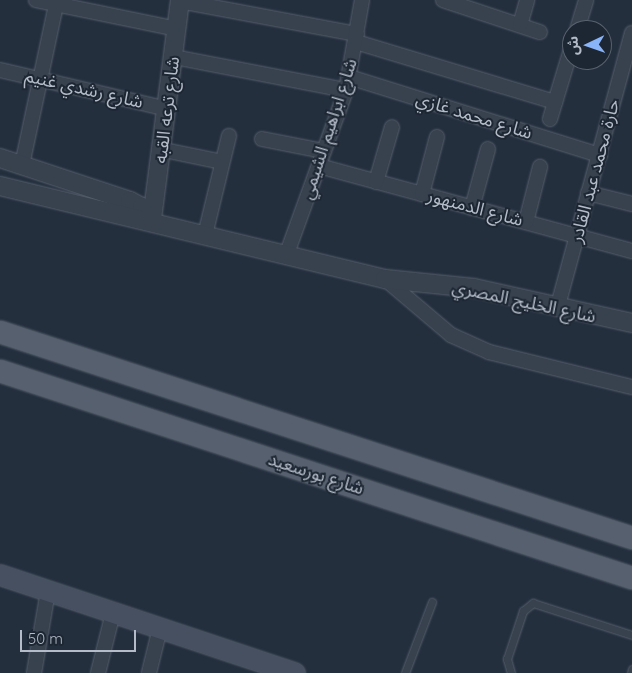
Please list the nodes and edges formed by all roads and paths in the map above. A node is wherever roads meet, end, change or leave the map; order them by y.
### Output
1 (36, 0) edge
2 (362, 0) edge
3 (443, 0) edge
4 (526, 0) edge
5 (586, 0) edge
6 (180, 1) edge
7 (57, 2) edge
8 (580, 20) edge
9 (520, 26) junction
10 (177, 29) junction
11 (540, 32) dead end
12 (632, 33) edge
13 (356, 38) junction
14 (174, 57) junction
15 (0, 70) edge
16 (565, 70) edge
17 (40, 78) junction
18 (347, 83) junction
19 (555, 102) junction
20 (168, 109) junction
21 (550, 118) dead end
22 (392, 127) dead end
23 (229, 136) dead end
24 (437, 137) dead end
25 (262, 139) dead end
26 (164, 150) junction
27 (488, 150) dead end
28 (324, 151) junction
29 (600, 155) junction
30 (0, 158) edge
31 (222, 162) junction
32 (22, 165) junction
33 (319, 166) junction
34 (540, 167) dead end
35 (376, 182) junction
36 (0, 186) edge
37 (588, 193) junction
38 (422, 194) junction
39 (632, 204) edge
40 (472, 208) junction
41 (152, 219) junction
42 (526, 222) junction
43 (205, 235) junction
44 (577, 236) junction
45 (632, 251) edge
46 (286, 256) junction
47 (385, 279) junction
48 (557, 309) junction
49 (632, 324) edge
50 (0, 332) edge
51 (0, 371) edge
52 (632, 387) edge
53 (632, 538) edge
54 (0, 575) edge
55 (632, 578) edge
56 (48, 591) junction
57 (432, 602) dead end
58 (113, 613) junction
59 (160, 628) junction
60 (632, 635) edge
61 (258, 667) edge
62 (632, 669) edge
63 (34, 673) edge
64 (98, 673) edge
65 (150, 673) edge
66 (295, 673) edge
67 (405, 673) edge
68 (511, 673) edge
69 (631, 673) edge

1 - 7 street
2 - 13 street, شارع ابراهيم الشيمي
3 - 9 street
4 - 9 street
5 - 8 street
6 - 10 street, شارع ترعه القبه
6 - 13 street
7 - 10 street
7 - 17 street
9 - 11 street
10 - 14 street, شارع ترعه القبه
12 - 29 street, حارة محمد عبد القادر
13 - 18 street, شارع ابراهيم الشيمي
13 - 19 street
14 - 18 street, شارع محمد غازي
14 - 20 street, شارع ترعه القبه
15 - 17 street, شارع رشدي غنيم
16 - 19 street
17 - 20 street, شارع رشدي غنيم
17 - 32 street
18 - 28 street, شارع ابراهيم الشيمي
18 - 29 street, شارع محمد غازي
19 - 21 street
20 - 26 street, شارع ترعه القبه
22 - 35 street
23 - 31 street
24 - 38 street
25 - 28 street
26 - 31 street
26 - 41 street, شارع ترعه القبه
27 - 40 street
28 - 33 street, شارع ابراهيم الشيمي
29 - 37 street, حارة محمد عبد القادر
30 - 32 street, شارع الخليج المصري
31 - 43 street
32 - 41 street, شارع الخليج المصري
33 - 35 street, شارع الدمنهور
33 - 46 street, شارع ابراهيم الشيمي
34 - 42 street
35 - 38 street, شارع الدمنهور
36 - 41 street, شارع الخليج المصري
37 - 39 street
37 - 44 street, حارة محمد عبد القادر
38 - 40 street, شارع الدمنهور
40 - 42 street, شارع الدمنهور
41 - 43 street, شارع الخليج المصري
42 - 44 street, شارع الدمنهور
43 - 46 street, شارع الخليج المصري
44 - 45 street, شارع الدمنهور
44 - 48 street, حارة محمد عبد القادر
46 - 47 street, شارع الخليج المصري
47 - 48 street, شارع الخليج المصري
47 - 52 street, شارع الخليج المصري
48 - 49 street, شارع الخليج المصري
50 - 53 main road, شارع بورسعيد
51 - 55 main road, شارع بورسعيد
54 - 56 main road
56 - 58 main road
56 - 63 street
57 - 67 lane
58 - 59 main road
58 - 64 street
59 - 61 main road
59 - 65 street
60 - 68 lane
61 - 66 main road
62 - 69 lane

